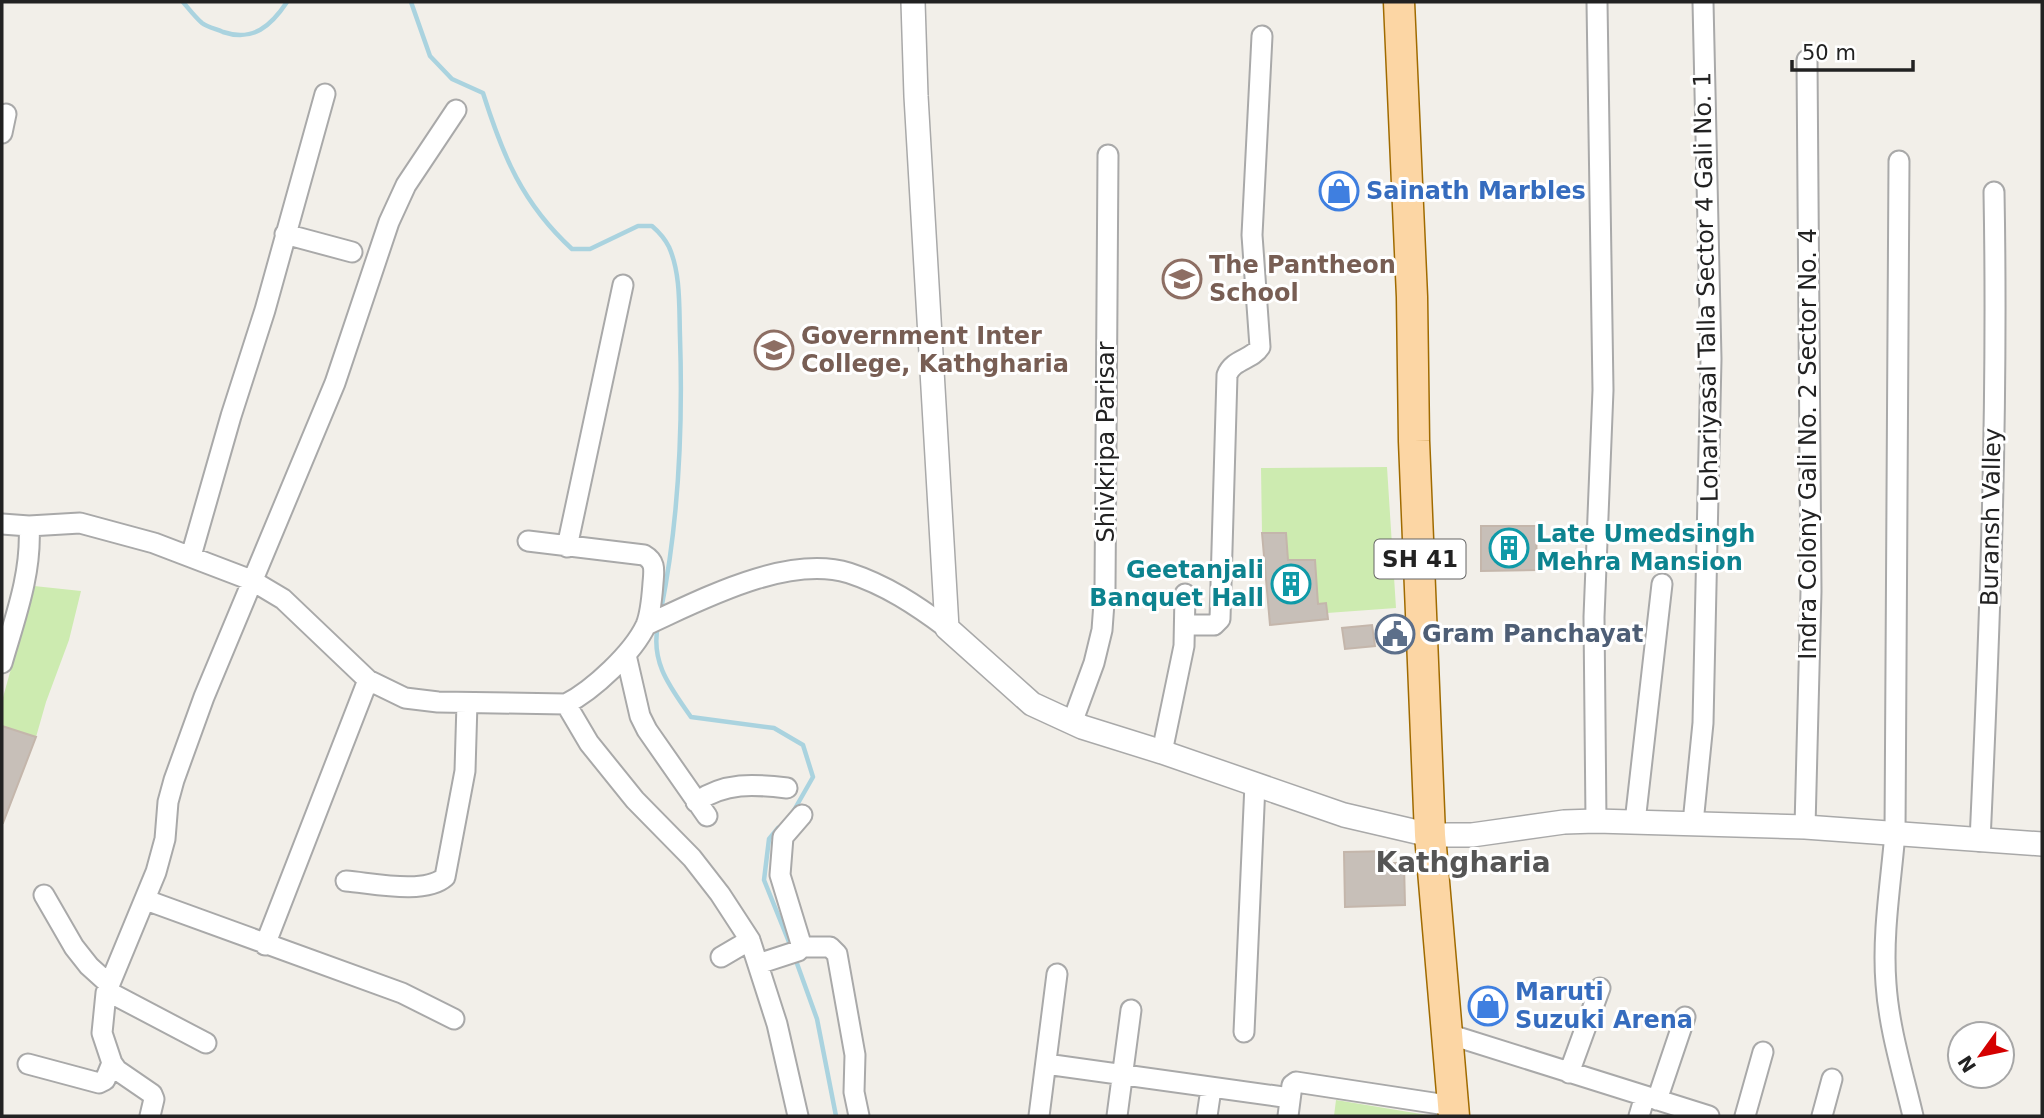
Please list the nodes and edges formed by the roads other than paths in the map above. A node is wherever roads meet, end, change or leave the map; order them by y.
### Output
1 (913, 2) edge
2 (1399, 2) edge
3 (1597, 2) edge
4 (1703, 2) edge
5 (1262, 37) dead end
6 (1807, 60) dead end
7 (325, 94) dead end
8 (456, 110) dead end
9 (1108, 155) dead end
10 (1899, 161) dead end
11 (1994, 192) dead end
12 (285, 234) junction
13 (352, 252) dead end
14 (623, 285) dead end
15 (2, 524) edge
16 (29, 526) junction
17 (528, 541) dead end
18 (566, 547) junction
19 (191, 556) junction
20 (251, 580) junction
21 (1662, 584) dead end
22 (1185, 594) dead end
23 (646, 625) junction
24 (1185, 625) junction
25 (947, 628) junction
26 (626, 655) junction
27 (2, 663) edge
28 (368, 681) junction
29 (467, 703) junction
30 (566, 704) junction
31 (1072, 723) junction
32 (1162, 752) junction
33 (1255, 784) junction
34 (787, 788) dead end
35 (802, 815) dead end
36 (1596, 821) junction
37 (1635, 822) junction
38 (1693, 823) junction
39 (1804, 827) junction
40 (1895, 833) junction
41 (1430, 835) junction
42 (1980, 841) junction
43 (2042, 844) edge
44 (346, 881) dead end
45 (44, 895) dead end
46 (146, 900) junction
47 (750, 940) junction
48 (265, 945) junction
49 (795, 951) junction
50 (722, 957) dead end
51 (758, 964) junction
52 (1057, 974) dead end
53 (109, 988) junction
54 (1600, 988) dead end
55 (1131, 1010) dead end
56 (1685, 1017) dead end
57 (454, 1019) dead end
58 (1244, 1032) dead end
59 (1448, 1034) junction
60 (206, 1043) dead end
61 (1763, 1052) dead end
62 (112, 1063) junction
63 (28, 1064) dead end
64 (1046, 1064) junction
65 (1569, 1073) junction
66 (1124, 1074) junction
67 (1832, 1079) dead end
68 (1212, 1089) junction
69 (1651, 1098) junction
70 (1289, 1107) edge
71 (1454, 1111) edge
72 (150, 1116) edge
73 (798, 1116) edge
74 (859, 1116) edge
75 (1039, 1116) edge
76 (1117, 1116) edge
77 (1207, 1116) edge
78 (1639, 1116) edge
79 (1709, 1116) edge
80 (1745, 1116) edge
81 (1822, 1116) edge
82 (1913, 1116) edge

1 - 25 street
2 - 41 main road, SH 41
3 - 36 street
4 - 38 street, Lohariyasal Talla Sector 4 Gali No. 1
5 - 24 street
6 - 39 street, Indra Colony Gali No. 2 Sector No. 4
7 - 12 street
8 - 20 street
9 - 31 street, Shivkripa Parisar
10 - 40 street
11 - 42 street, Buransh Valley
12 - 13 street
12 - 19 street
14 - 18 street
15 - 16 street
16 - 19 street
16 - 27 street
17 - 18 street
18 - 23 street
19 - 20 street
20 - 28 street
20 - 46 street
21 - 37 street
22 - 24 street
23 - 25 street
23 - 26 street
24 - 32 street
25 - 31 street
26 - 30 street
26 - 34 street
28 - 29 street
28 - 48 street
29 - 30 street
29 - 44 street
30 - 47 street
31 - 32 street
32 - 33 street
33 - 41 street
33 - 58 street
35 - 49 street
36 - 37 street
36 - 41 street
37 - 38 street
38 - 39 street
39 - 40 street
40 - 42 street
40 - 82 street
41 - 59 main road, SH 41
42 - 43 street
45 - 53 street
46 - 48 street
46 - 53 street
47 - 50 street
47 - 51 street
48 - 57 street
49 - 51 street
49 - 74 street
51 - 73 street
52 - 64 street
53 - 60 street
53 - 62 street
54 - 65 street
55 - 66 street
56 - 69 street
59 - 65 street
59 - 71 main road, SH 41
61 - 80 street
62 - 63 street
62 - 72 street
64 - 66 street
64 - 75 street
65 - 69 street
66 - 68 street
66 - 76 street
67 - 81 street
68 - 70 street
68 - 77 street
69 - 78 street
69 - 79 street
70 - 71 street

